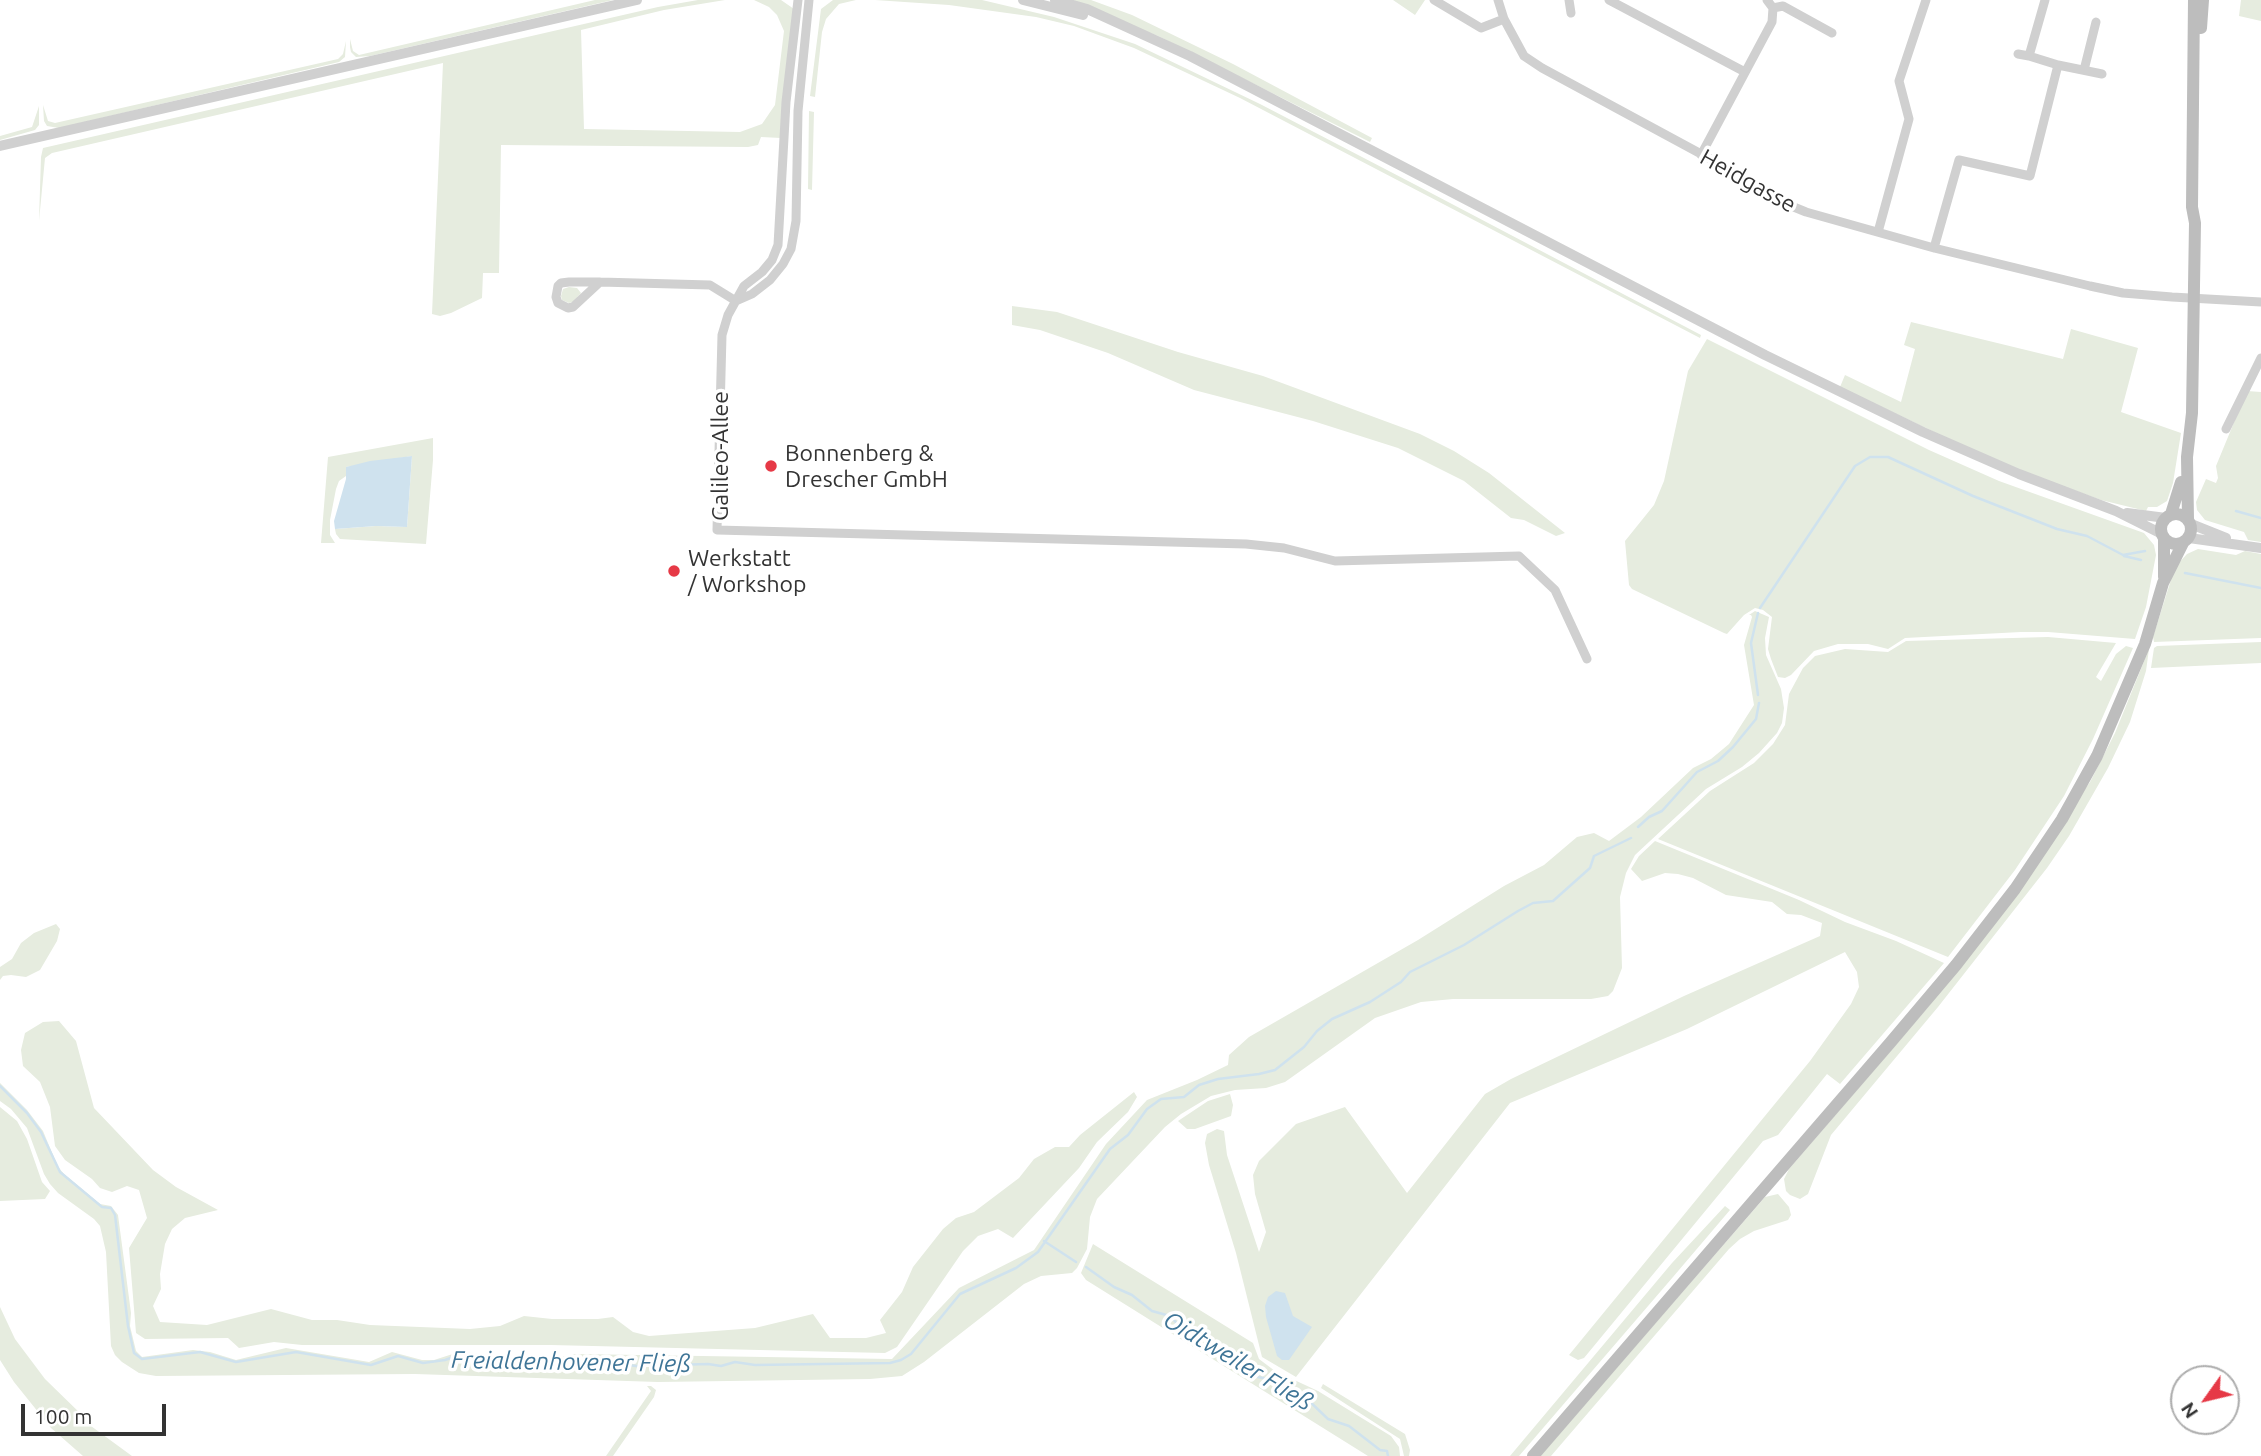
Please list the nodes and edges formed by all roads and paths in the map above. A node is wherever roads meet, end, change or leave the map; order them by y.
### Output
1 (637, 0) edge
2 (797, 0) edge
3 (809, 0) edge
4 (1023, 0) edge
5 (1055, 0) edge
6 (1434, 0) edge
7 (1498, 0) edge
8 (1569, 0) edge
9 (1609, 0) edge
10 (1926, 0) edge
11 (2045, 0) edge
12 (2194, 0) edge
13 (2203, 0) edge
14 (1770, 4) edge
15 (1571, 13) dead end
16 (1504, 19) junction
17 (2096, 22) dead end
18 (1119, 26) junction
19 (1832, 33) dead end
20 (2018, 54) dead end
21 (2029, 56) junction
22 (2057, 65) junction
23 (2084, 71) junction
24 (1745, 72) junction
25 (2102, 74) dead end
26 (0, 146) edge
27 (1700, 155) junction
28 (2195, 223) junction
29 (1878, 232) junction
30 (1934, 248) junction
31 (600, 282) junction
32 (2193, 299) junction
33 (736, 301) junction
34 (2261, 302) edge
35 (2261, 358) edge
36 (2226, 429) dead end
37 (2187, 457) junction
38 (2116, 511) junction
39 (2169, 516) junction
40 (2189, 521) junction
41 (2163, 536) junction
42 (2186, 540) junction
43 (2245, 545) junction
44 (2261, 548) edge
45 (2164, 583) junction
46 (1587, 659) dead end
47 (1533, 1456) edge

1 - 26 street
2 - 33 street, Galileo-Allee
3 - 33 street
4 - 18 street
5 - 18 street
6 - 16 street
7 - 16 street, Heidgasse
8 - 15 street
9 - 24 street
10 - 29 street
11 - 21 street
12 - 28 main road
13 - 28 main road
14 - 19 street
14 - 24 street
16 - 27 street, Heidgasse
17 - 23 street
18 - 38 street
20 - 21 street
21 - 22 street
22 - 23 street
22 - 30 street
23 - 25 street
24 - 27 street
27 - 29 street, Heidgasse
28 - 32 main road
29 - 30 street, Heidgasse
30 - 32 street, Heidgasse
31 - 31 street
31 - 33 street
32 - 34 street, Heidgasse
32 - 37 main road
33 - 46 street, Galileo-Allee
35 - 36 street
37 - 39 main road
37 - 40 main road
38 - 39 street
38 - 41 street
39 - 40 main road
39 - 41 main road
40 - 42 main road
40 - 43 street
41 - 42 main road
41 - 45 main road
42 - 43 street
42 - 45 main road
43 - 44 street
45 - 47 main road

